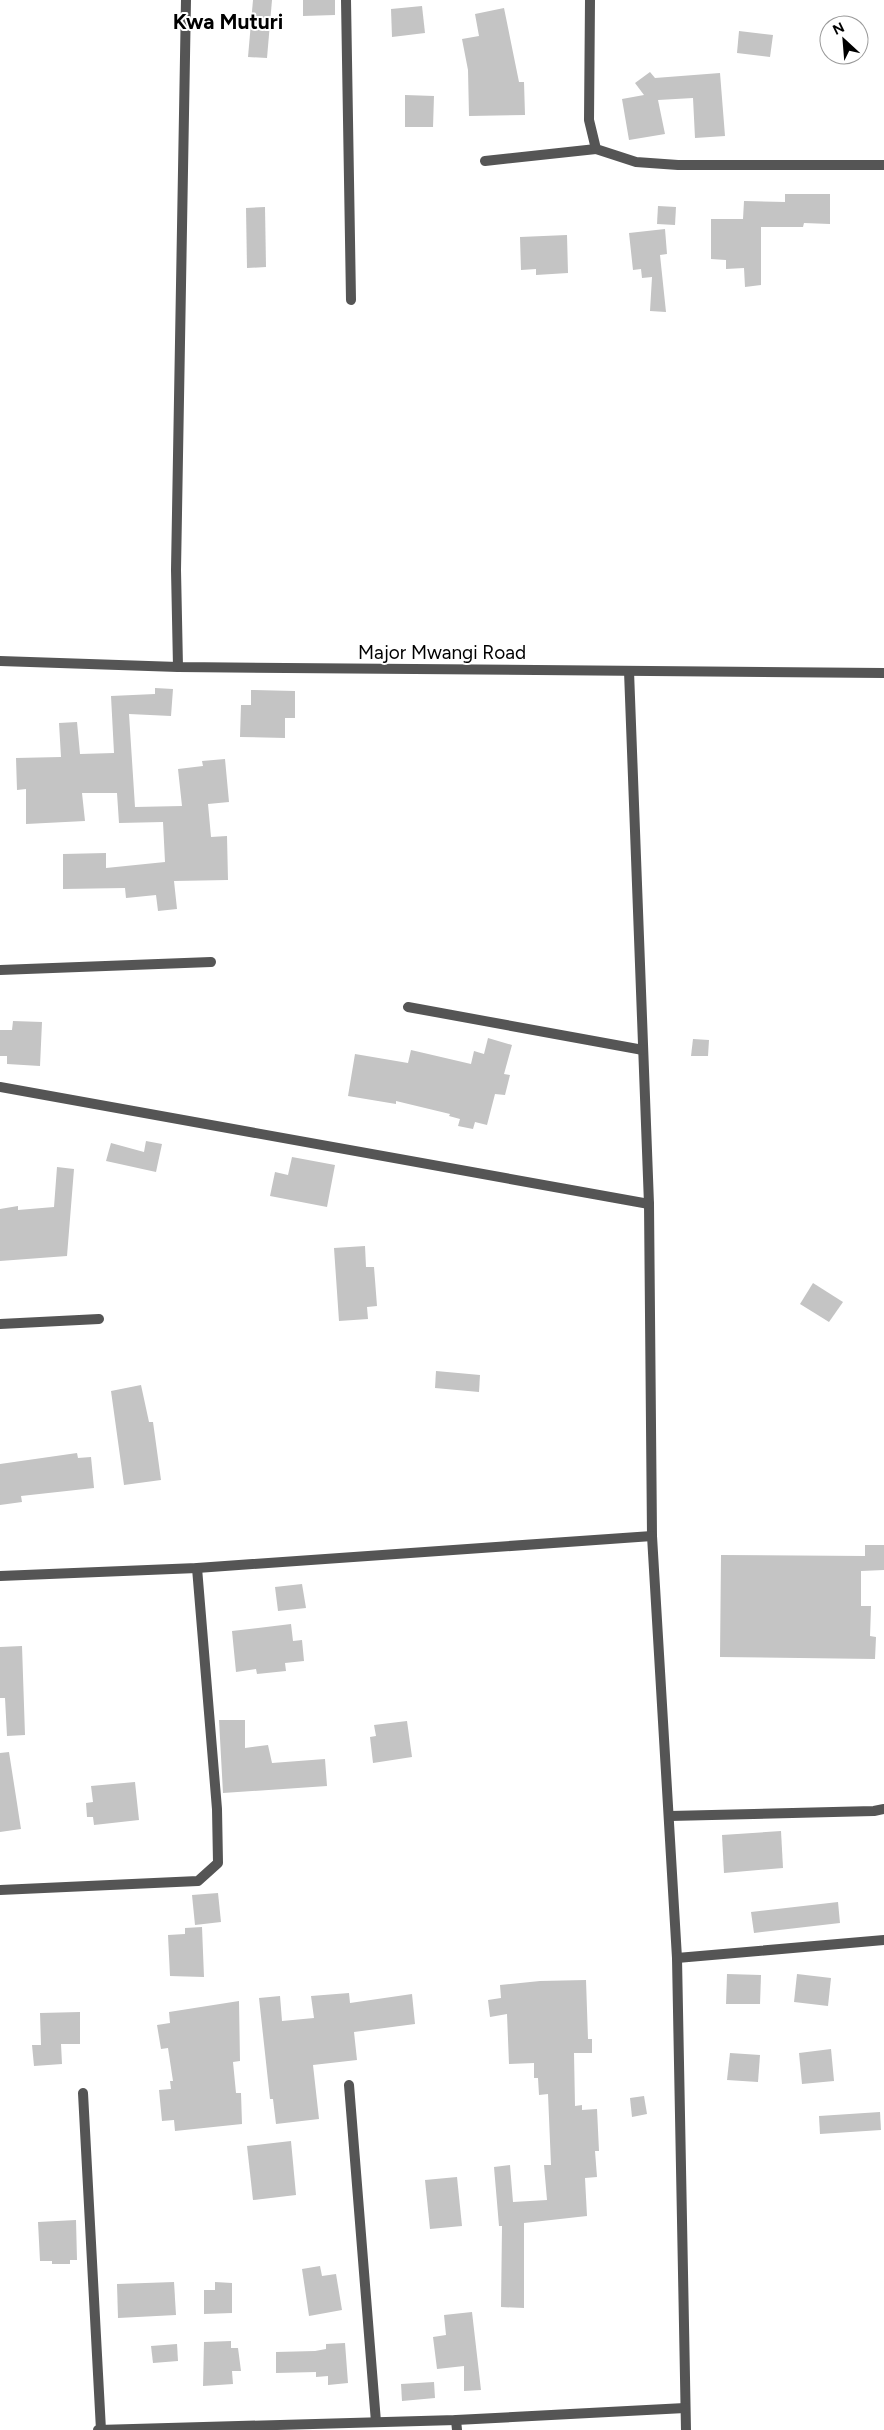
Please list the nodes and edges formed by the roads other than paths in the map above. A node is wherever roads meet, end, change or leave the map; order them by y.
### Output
1 (186, 0) edge
2 (346, 0) edge
3 (590, 0) edge
4 (596, 149) junction
5 (485, 161) dead end
6 (884, 165) edge
7 (351, 300) dead end
8 (0, 661) edge
9 (178, 667) junction
10 (629, 671) junction
11 (884, 673) edge
12 (211, 962) dead end
13 (0, 970) edge
14 (408, 1006) dead end
15 (643, 1050) junction
16 (0, 1087) edge
17 (649, 1204) junction
18 (99, 1319) dead end
19 (0, 1324) edge
20 (652, 1536) junction
21 (197, 1568) junction
22 (0, 1576) edge
23 (884, 1809) edge
24 (670, 1816) junction
25 (0, 1890) edge
26 (884, 1940) edge
27 (677, 1958) junction
28 (349, 2086) dead end
29 (84, 2093) dead end
30 (685, 2408) junction
31 (376, 2422) junction
32 (457, 2425) edge
33 (99, 2430) edge
34 (686, 2430) edge

1 - 9 street
2 - 7 street
3 - 4 street
4 - 5 street
4 - 6 street
8 - 9 street, Major Mwangi Road
9 - 10 street, Major Mwangi Road
10 - 11 street, Major Mwangi Road
10 - 15 street
12 - 13 street
14 - 15 street
15 - 17 street
16 - 17 street
17 - 20 street
18 - 19 street
20 - 21 street
20 - 24 street
21 - 22 street
21 - 25 street
23 - 24 street
24 - 27 street
26 - 27 street
27 - 30 street
28 - 31 street
29 - 33 street
30 - 32 street
30 - 34 street
31 - 32 street
31 - 33 street

